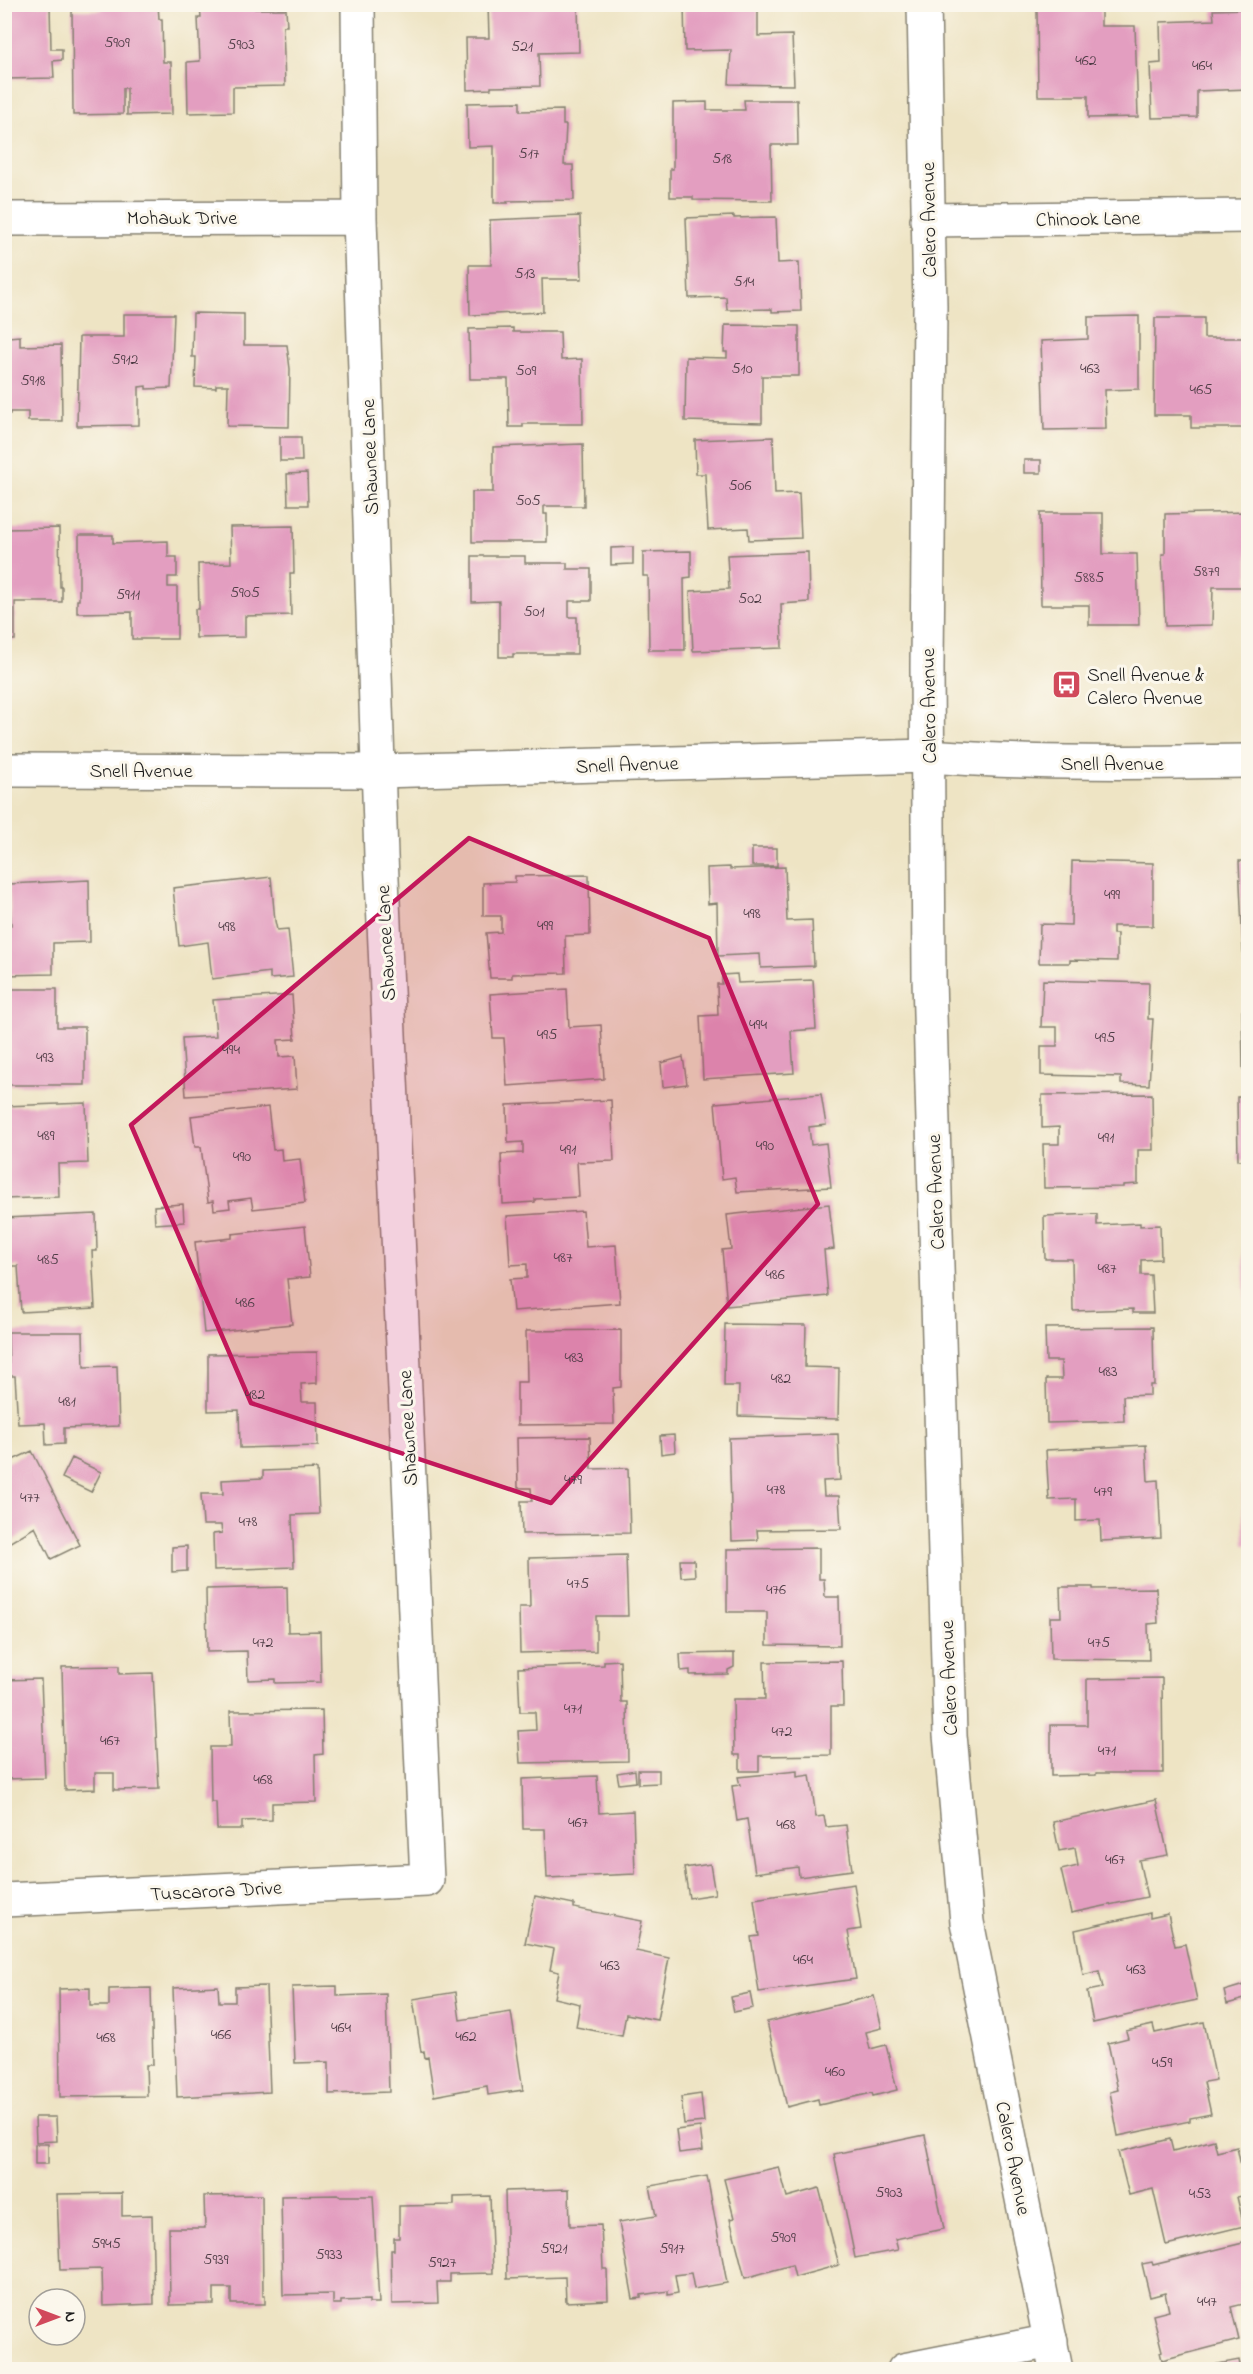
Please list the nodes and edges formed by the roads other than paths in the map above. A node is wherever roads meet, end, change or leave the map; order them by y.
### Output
1 (358, 4) edge
2 (924, 4) edge
3 (1248, 216) edge
4 (360, 218) junction
5 (4, 219) edge
6 (927, 220) junction
7 (928, 756) junction
8 (1248, 761) edge
9 (4, 770) edge
10 (379, 771) junction
11 (427, 1880) joint
12 (4, 1900) edge
13 (1054, 2355) edge
14 (904, 2370) edge

1 - 4 street, Shawnee Lane
2 - 6 street, Calero Avenue
3 - 6 street, Chinook Lane
4 - 5 street, Mohawk Drive
4 - 10 street, Shawnee Lane
6 - 7 street, Calero Avenue
7 - 8 street, Snell Avenue
7 - 10 street, Snell Avenue
7 - 13 street, Calero Avenue
9 - 10 street, Snell Avenue
10 - 11 street, Shawnee Lane
11 - 12 street, Tuscarora Drive
13 - 14 street

